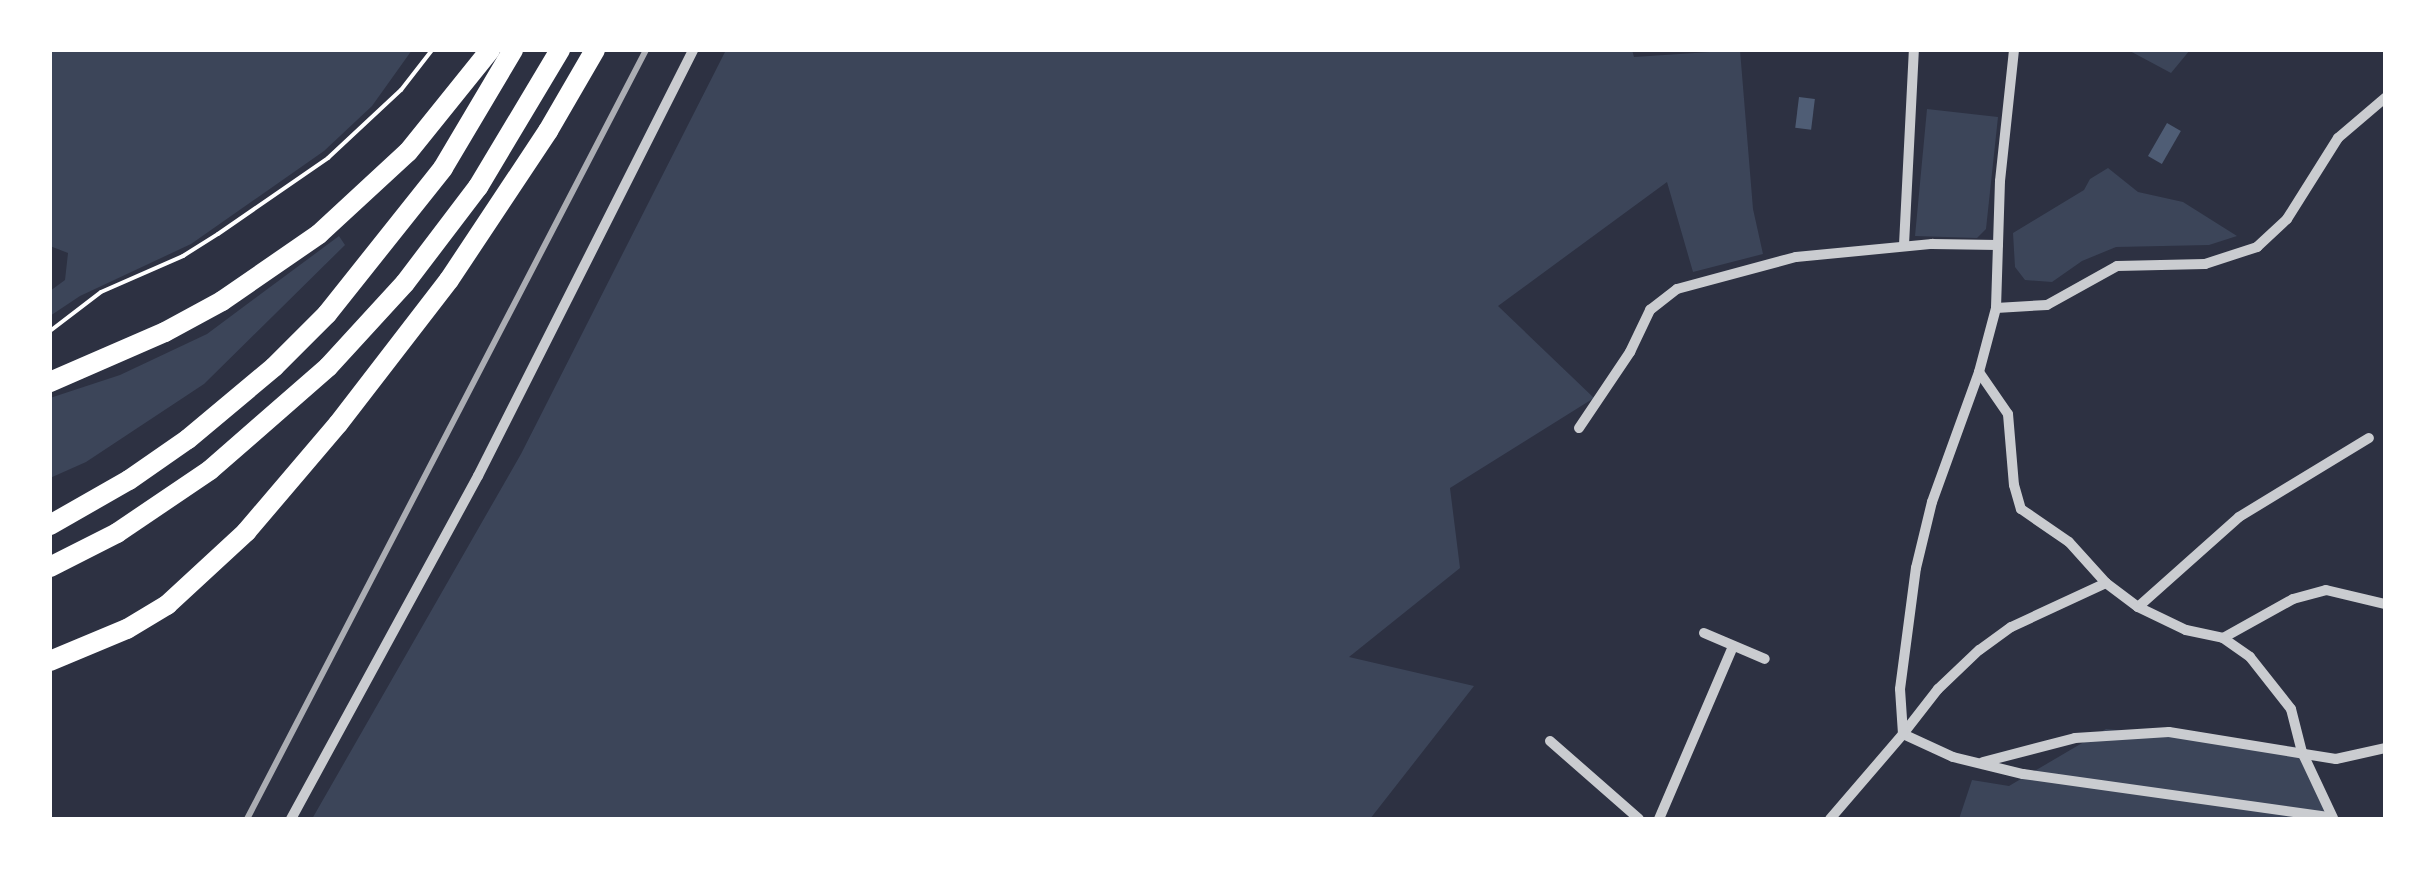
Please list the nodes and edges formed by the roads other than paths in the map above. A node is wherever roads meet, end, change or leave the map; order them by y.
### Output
1 (490, 50) edge
2 (513, 50) edge
3 (560, 50) edge
4 (595, 50) edge
5 (693, 50) edge
6 (1914, 50) edge
7 (2014, 50) edge
8 (2385, 98) edge
9 (1998, 244) junction
10 (1904, 245) junction
11 (1996, 308) junction
12 (1980, 372) junction
13 (50, 382) edge
14 (1580, 428) dead end
15 (2369, 438) dead end
16 (50, 526) edge
17 (50, 567) edge
18 (2106, 583) junction
19 (2385, 604) edge
20 (2138, 606) junction
21 (1704, 632) dead end
22 (2224, 638) junction
23 (1732, 646) junction
24 (1765, 659) dead end
25 (50, 661) edge
26 (1904, 734) junction
27 (1550, 741) dead end
28 (2385, 748) edge
29 (2302, 752) junction
30 (1982, 762) junction
31 (2332, 818) edge
32 (291, 819) edge
33 (1639, 819) edge
34 (1659, 819) edge
35 (1830, 819) edge

1 - 13 highway
2 - 16 highway
3 - 17 highway
4 - 25 highway
5 - 32 street
6 - 10 street
7 - 9 street
8 - 11 street
9 - 10 street
9 - 11 street
10 - 14 street
11 - 12 street
12 - 18 street
12 - 26 street
15 - 20 street
18 - 20 street
18 - 26 street
19 - 22 street
20 - 22 street
21 - 23 street
22 - 29 street
23 - 24 street
23 - 34 street
26 - 30 street
26 - 35 street
27 - 33 street
28 - 29 street
29 - 30 street
29 - 31 street
30 - 31 street

